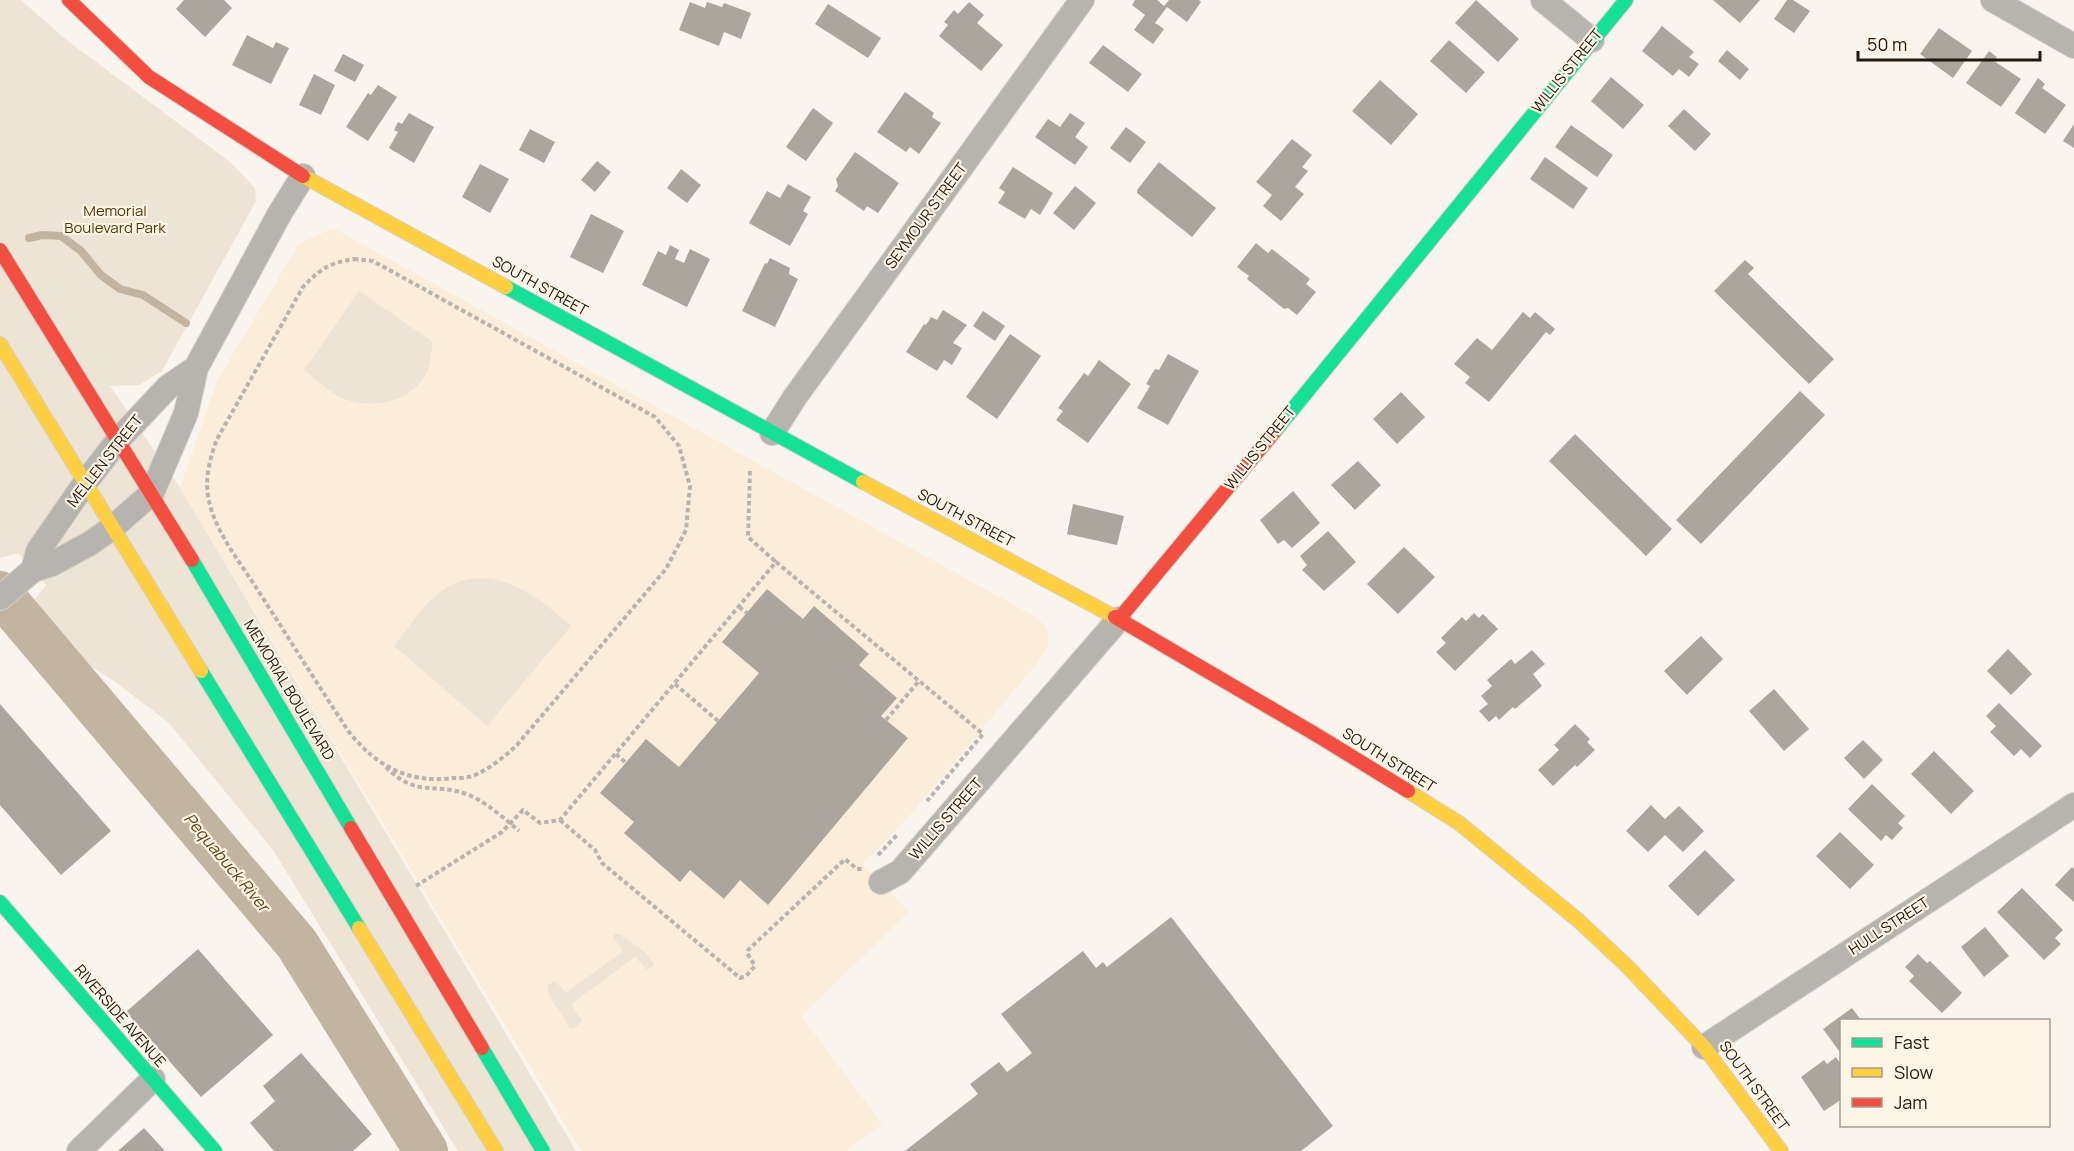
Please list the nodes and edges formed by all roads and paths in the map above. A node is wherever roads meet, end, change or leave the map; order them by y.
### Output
1 (69, 0) edge
2 (1082, 0) edge
3 (1543, 0) edge
4 (1626, 0) edge
5 (1993, 0) edge
6 (1592, 40) junction
7 (2074, 46) edge
8 (303, 176) junction
9 (0, 250) edge
10 (0, 344) edge
11 (196, 368) junction
12 (772, 433) junction
13 (118, 440) junction
14 (750, 471) dead end
15 (85, 483) junction
16 (152, 493) junction
17 (112, 528) junction
18 (776, 562) junction
19 (33, 570) junction
20 (0, 598) edge
21 (739, 607) junction
22 (747, 613) dead end
23 (1119, 619) junction
24 (919, 681) junction
25 (675, 684) junction
26 (886, 720) dead end
27 (718, 721) dead end
28 (616, 754) junction
29 (382, 763) junction
30 (626, 763) dead end
31 (925, 803) dead end
32 (2074, 805) edge
33 (560, 820) junction
34 (510, 824) junction
35 (904, 828) dead end
36 (519, 831) dead end
37 (874, 870) junction
38 (416, 886) dead end
39 (0, 902) edge
40 (1704, 1047) junction
41 (153, 1079) junction
42 (79, 1151) edge
43 (215, 1151) edge
44 (496, 1151) edge
45 (543, 1151) edge
46 (1781, 1151) edge

1 - 8 main road, SOUTH STREET
2 - 12 street, SEYMOUR STREET
3 - 6 street
4 - 6 main road, WILLIS STREET
5 - 7 street
6 - 23 main road, WILLIS STREET
8 - 11 street, MELLEN STREET
8 - 12 main road, SOUTH STREET
9 - 13 main road, MEMORIAL BOULEVARD
10 - 15 main road
11 - 13 street, MELLEN STREET
11 - 16 street, MELLEN STREET
12 - 23 main road, SOUTH STREET
13 - 15 street, MELLEN STREET
13 - 16 main road, MEMORIAL BOULEVARD
14 - 18 path
15 - 17 main road
15 - 19 street, MELLEN STREET
16 - 17 street, MELLEN STREET
16 - 45 main road, MEMORIAL BOULEVARD
17 - 19 street, MELLEN STREET
17 - 44 main road
18 - 21 path
18 - 24 path
19 - 20 street, MELLEN STREET
21 - 22 path
21 - 25 path
23 - 37 street, WILLIS STREET
23 - 40 main road, SOUTH STREET
24 - 26 path
24 - 31 path
25 - 27 path
25 - 28 path
28 - 30 path
28 - 33 path
29 - 29 path
29 - 34 path
32 - 40 street, HULL STREET
33 - 34 path
33 - 37 path
34 - 36 path
34 - 38 path
35 - 37 path
39 - 41 main road, RIVERSIDE AVENUE
40 - 46 main road, SOUTH STREET
41 - 42 street
41 - 43 main road, RIVERSIDE AVENUE

